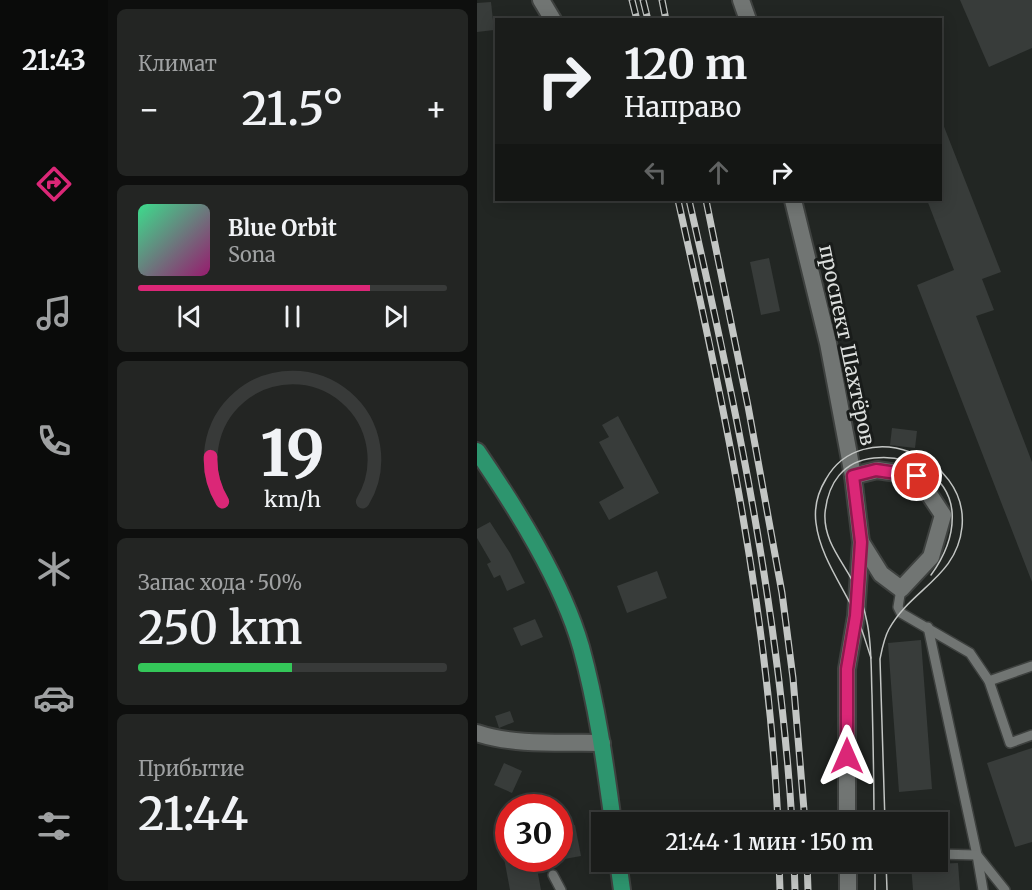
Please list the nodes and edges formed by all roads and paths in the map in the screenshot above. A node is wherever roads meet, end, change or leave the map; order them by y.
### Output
1 (541, 0) edge
2 (741, 0) edge
3 (552, 18) edge
4 (746, 18) edge
5 (793, 201) edge
6 (477, 451) edge
7 (853, 476) junction
8 (861, 542) junction
9 (901, 589) junction
10 (928, 627) junction
11 (1032, 666) edge
12 (989, 681) junction
13 (477, 733) edge
14 (1032, 735) edge
15 (602, 743) junction
16 (612, 812) edge
17 (847, 812) edge
18 (948, 854) edge
19 (977, 855) junction
20 (620, 872) edge
21 (848, 872) edge
22 (553, 875) dead end
23 (561, 890) edge
24 (622, 890) edge
25 (848, 890) edge
26 (983, 890) edge
27 (1005, 890) edge

1 - 3 street
2 - 4 street
5 - 7 street, проспект Шахтёров
6 - 15 main road
7 - 8 street, проспект Шахтёров
7 - 9 street
8 - 9 street
8 - 17 street, проспект Шахтёров
9 - 10 lane
10 - 12 lane
10 - 19 lane
11 - 12 lane
12 - 14 lane
13 - 15 street
15 - 16 main road
18 - 19 lane
19 - 26 lane
19 - 27 lane
20 - 24 main road
21 - 25 street
22 - 23 lane

